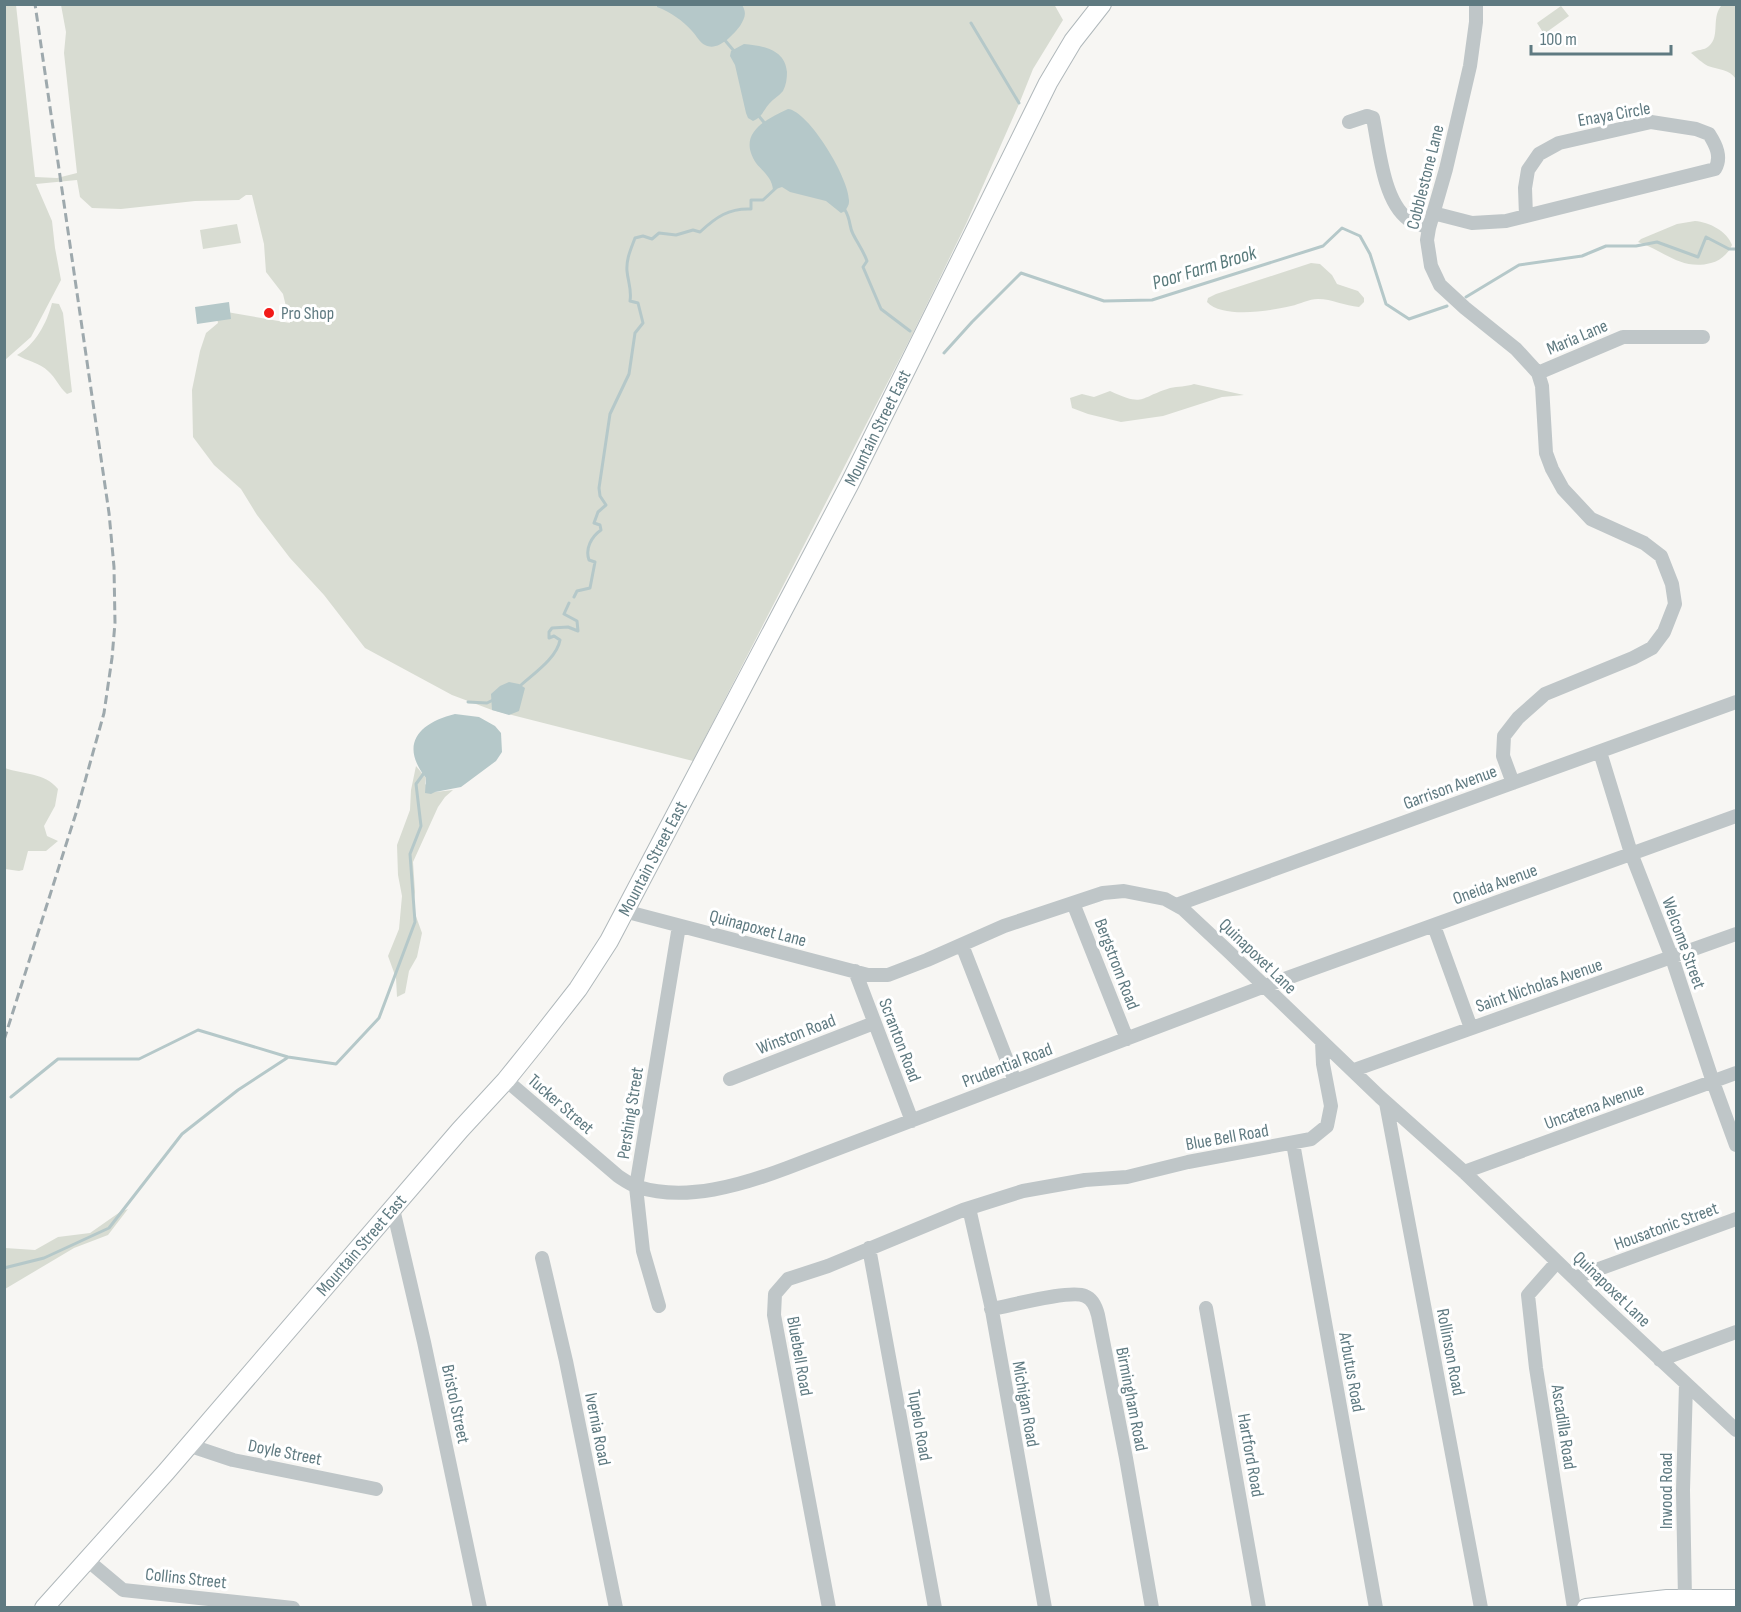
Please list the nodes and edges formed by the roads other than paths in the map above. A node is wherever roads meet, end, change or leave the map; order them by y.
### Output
1 (1102, 4) edge
2 (1476, 4) edge
3 (1349, 122) dead end
4 (1433, 213) junction
5 (1526, 216) junction
6 (1429, 228) junction
7 (1703, 337) dead end
8 (1540, 380) junction
9 (1737, 702) edge
10 (1600, 752) junction
11 (1513, 783) junction
12 (1737, 816) edge
13 (1631, 853) junction
14 (1073, 903) junction
15 (1176, 905) junction
16 (624, 911) junction
17 (679, 926) junction
18 (1434, 926) junction
19 (1737, 934) edge
20 (962, 945) junction
21 (1672, 958) junction
22 (855, 971) junction
23 (1265, 986) junction
24 (874, 1023) junction
25 (1471, 1028) junction
26 (1127, 1039) junction
27 (1322, 1042) junction
28 (1354, 1070) junction
29 (1737, 1073) edge
30 (730, 1079) dead end
31 (506, 1080) junction
32 (1016, 1081) junction
33 (1713, 1082) junction
34 (1386, 1103) junction
35 (912, 1121) junction
36 (1293, 1143) junction
37 (1737, 1145) edge
38 (1464, 1172) junction
39 (760, 1178) joint
40 (1046, 1186) joint
41 (636, 1187) junction
42 (969, 1208) junction
43 (393, 1209) junction
44 (1737, 1219) edge
45 (869, 1248) junction
46 (542, 1258) dead end
47 (1557, 1262) junction
48 (1574, 1278) junction
49 (659, 1306) dead end
50 (1206, 1308) dead end
51 (991, 1309) junction
52 (1737, 1332) edge
53 (1660, 1360) junction
54 (1686, 1384) junction
55 (1737, 1430) edge
56 (188, 1445) junction
57 (376, 1489) dead end
58 (86, 1559) junction
59 (1685, 1599) junction
60 (1737, 1599) edge
61 (1615, 1606) edge
62 (44, 1608) edge
63 (293, 1608) edge
64 (480, 1608) edge
65 (616, 1608) edge
66 (829, 1608) edge
67 (935, 1608) edge
68 (1045, 1608) edge
69 (1152, 1608) edge
70 (1259, 1608) edge
71 (1376, 1608) edge
72 (1481, 1608) edge
73 (1574, 1608) edge
74 (1586, 1608) edge

1 - 16 main road, Mountain Street East
2 - 4 street, Cobblestone Lane
3 - 6 street
4 - 5 street, Enaya Circle
4 - 6 street, Cobblestone Lane
5 - 5 street, Enaya Circle
6 - 8 street, Cobblestone Lane
7 - 8 street, Maria Lane
8 - 11 street
9 - 10 street, Garrison Avenue
10 - 11 street, Garrison Avenue
10 - 13 street, Welcome Street
11 - 15 street, Garrison Avenue
12 - 13 street, Oneida Avenue
13 - 18 street, Oneida Avenue
13 - 21 street, Welcome Street
14 - 15 street, Quinapoxet Lane
14 - 20 street, Quinapoxet Lane
14 - 26 street, Bergstrom Road
15 - 23 street, Quinapoxet Lane
16 - 17 street, Quinapoxet Lane
16 - 31 main road, Mountain Street East
17 - 22 street, Quinapoxet Lane
17 - 41 street, Pershing Street
18 - 23 street, Oneida Avenue
18 - 25 street
19 - 21 street, Saint Nicholas Avenue
20 - 22 street, Quinapoxet Lane
20 - 32 street
21 - 25 street, Saint Nicholas Avenue
21 - 33 street, Welcome Street
22 - 24 street, Scranton Road
23 - 26 street, Prudential Road
23 - 27 street, Quinapoxet Lane
24 - 30 street, Winston Road
24 - 35 street, Scranton Road
25 - 28 street, Saint Nicholas Avenue
26 - 32 street, Prudential Road
27 - 28 street, Quinapoxet Lane
27 - 36 street, Blue Bell Road
28 - 34 street, Quinapoxet Lane
29 - 33 street, Uncatena Avenue
31 - 41 street, Tucker Street
31 - 43 main road, Mountain Street East
32 - 35 street, Prudential Road
33 - 37 street, Welcome Street
33 - 38 street, Uncatena Avenue
34 - 38 street, Quinapoxet Lane
34 - 72 street, Rollinson Road
35 - 39 street, Prudential Road
36 - 40 street, Blue Bell Road
36 - 71 street, Arbutus Road
38 - 47 street, Quinapoxet Lane
39 - 41 street, Tucker Street
40 - 42 street, Bluebell Road
41 - 49 street, Pershing Street
42 - 45 street, Bluebell Road
42 - 51 street, Michigan Road
43 - 56 main road, Mountain Street East
43 - 64 street, Bristol Street
44 - 48 street, Housatonic Street
45 - 66 street, Bluebell Road
45 - 67 street, Tupelo Road
46 - 65 street, Ivernia Road
47 - 48 street, Quinapoxet Lane
47 - 73 street, Ascadilla Road
48 - 53 street, Quinapoxet Lane
50 - 70 street, Hartford Road
51 - 68 street, Michigan Road
51 - 69 street, Birmingham Road
52 - 53 street
53 - 54 street, Quinapoxet Lane
54 - 55 street, Quinapoxet Lane
54 - 59 street, Inwood Road
56 - 57 street, Doyle Street
56 - 58 main road, Mountain Street East
58 - 62 main road, Mountain Street East
58 - 63 street, Collins Street
59 - 60 main road
59 - 61 main road
61 - 74 main road

